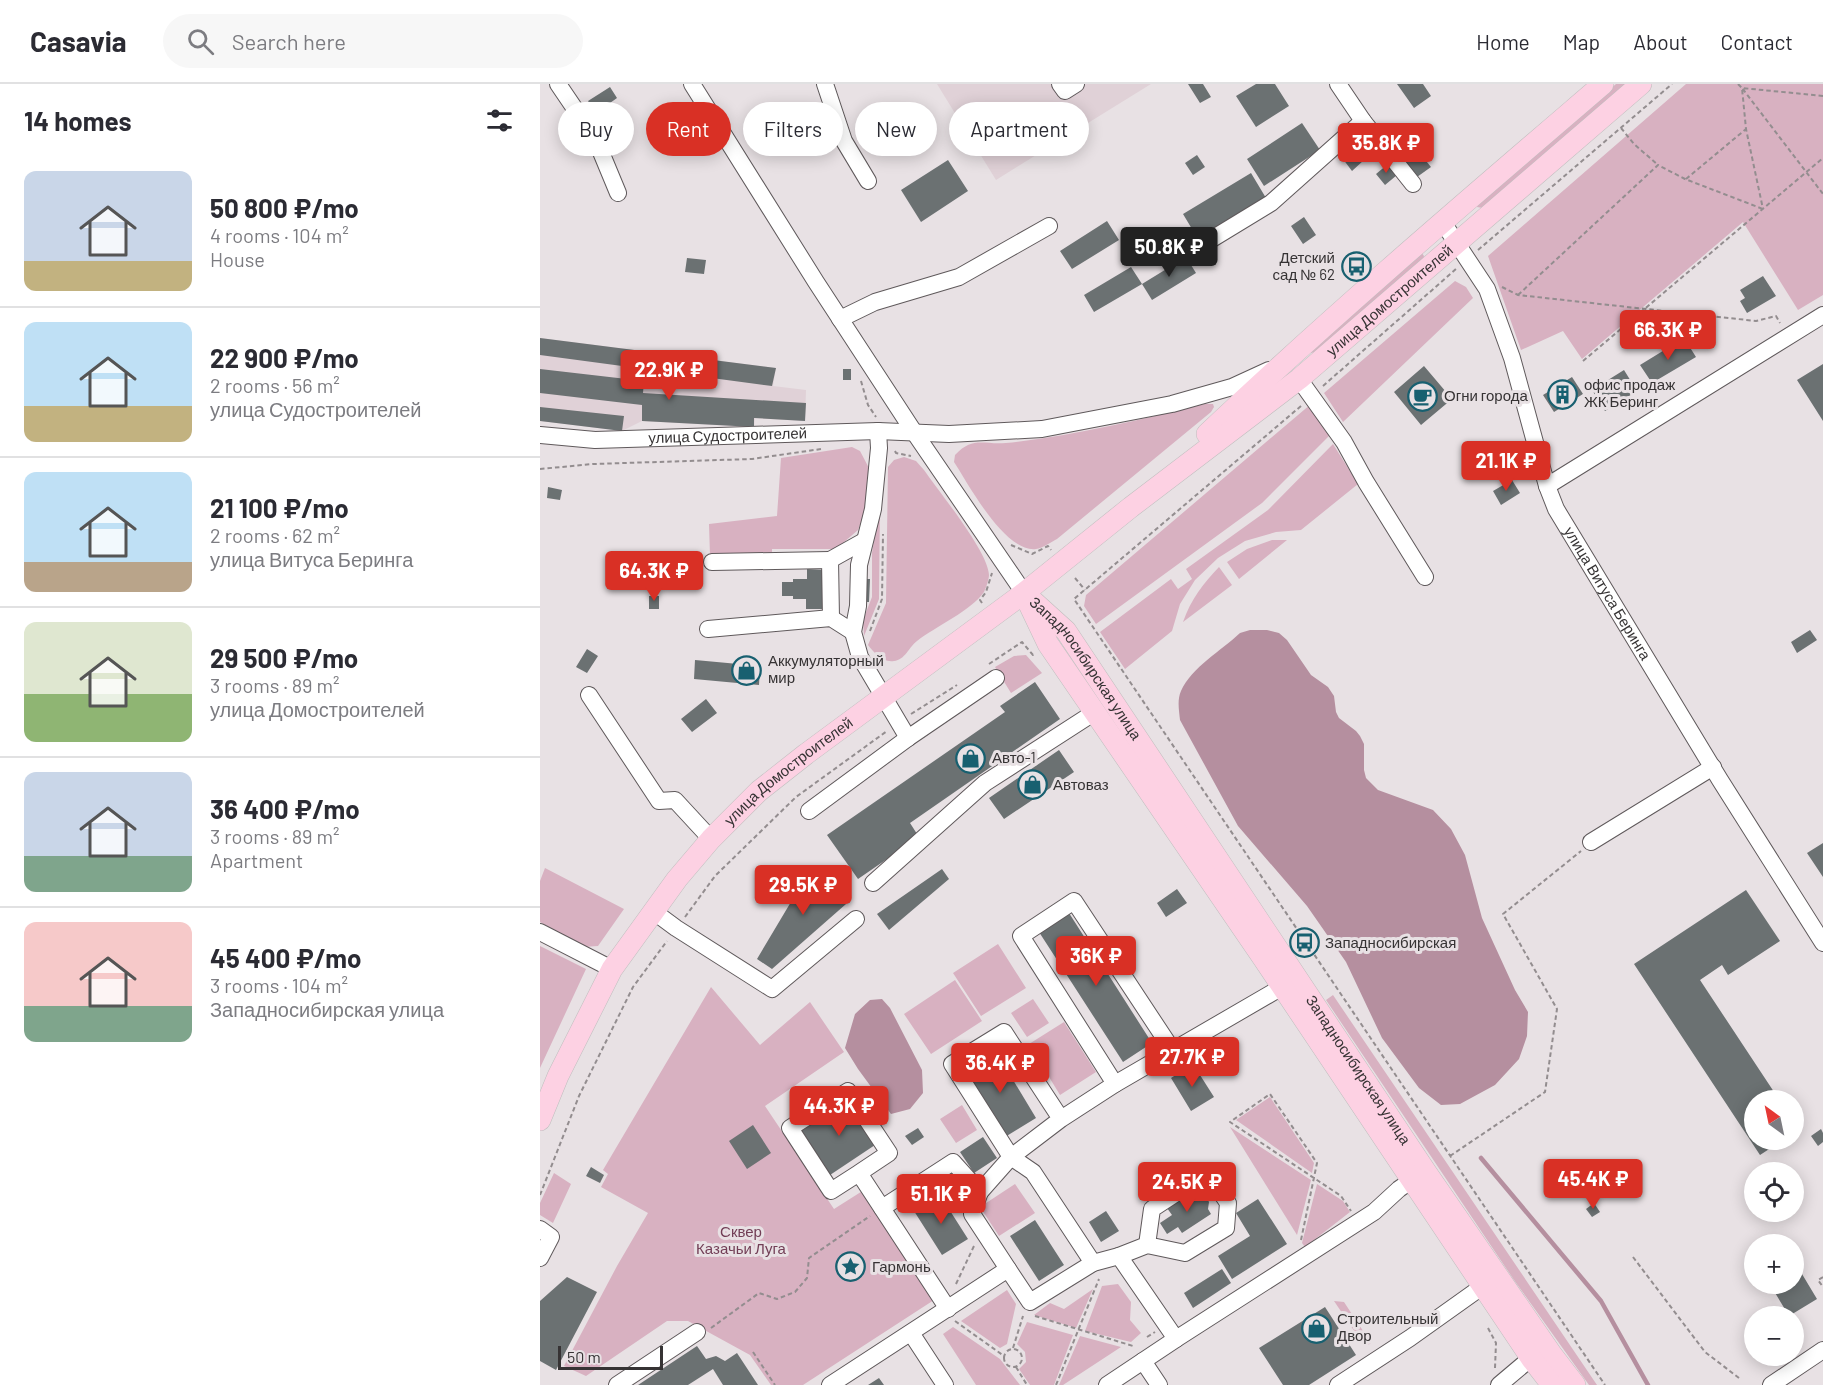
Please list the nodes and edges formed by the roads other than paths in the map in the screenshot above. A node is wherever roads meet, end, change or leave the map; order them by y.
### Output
1 (558, 84) edge
2 (692, 84) edge
3 (825, 84) edge
4 (1060, 84) edge
5 (1076, 84) edge
6 (1338, 84) edge
7 (1602, 84) edge
8 (1641, 84) edge
9 (1363, 120) junction
10 (868, 180) dead end
11 (1413, 184) dead end
12 (618, 193) dead end
13 (1442, 221) junction
14 (1049, 226) dead end
15 (1207, 243) dead end
16 (1463, 251) junction
17 (1823, 315) edge
18 (840, 318) junction
19 (1282, 362) junction
20 (1299, 379) junction
21 (878, 431) junction
22 (914, 432) junction
23 (540, 435) edge
24 (1547, 486) junction
25 (1131, 507) junction
26 (864, 541) junction
27 (831, 560) junction
28 (712, 562) dead end
29 (1425, 577) dead end
30 (1024, 593) junction
31 (831, 618) junction
32 (708, 629) dead end
33 (853, 632) junction
34 (991, 672) road end
35 (589, 695) dead end
36 (883, 697) junction
37 (1095, 712) junction
38 (908, 738) junction
39 (1713, 767) junction
40 (809, 810) dead end
41 (711, 838) junction
42 (1591, 842) road end
43 (873, 883) dead end
44 (653, 911) junction
45 (856, 919) dead end
46 (540, 932) edge
47 (1823, 944) edge
48 (612, 969) junction
49 (1282, 987) junction
50 (1173, 1050) junction
51 (1115, 1084) junction
52 (1061, 1119) junction
53 (540, 1120) edge
54 (1011, 1157) junction
55 (859, 1173) junction
56 (1412, 1180) junction
57 (980, 1192) junction
58 (882, 1208) junction
59 (540, 1229) edge
60 (1147, 1245) junction
61 (1119, 1256) junction
62 (540, 1258) edge
63 (1093, 1263) junction
64 (1008, 1269) junction
65 (1483, 1286) junction
66 (947, 1309) junction
67 (702, 1331) road end
68 (911, 1333) junction
69 (1176, 1339) junction
70 (1823, 1350) edge
71 (1531, 1358) junction
72 (1143, 1361) junction
73 (1503, 1382) edge
74 (617, 1385) edge
75 (830, 1385) edge
76 (945, 1385) edge
77 (1107, 1385) edge
78 (1159, 1385) edge
79 (1338, 1385) edge
80 (1552, 1385) edge
81 (1575, 1385) edge
82 (1771, 1385) edge

1 - 12 street
2 - 18 street
3 - 10 street
4 - 5 street
6 - 9 street
7 - 13 main road, улица Домостроителей
8 - 16 main road, улица Домостроителей
9 - 11 street
9 - 15 street
13 - 16 street, улица Витуса Беринга
13 - 19 main road, улица Домостроителей
14 - 18 street
16 - 20 main road, улица Домостроителей
16 - 24 street, улица Витуса Беринга
17 - 24 street
18 - 22 street
19 - 22 street, улица Судостроителей
19 - 25 main road, улица Домостроителей
20 - 25 main road, улица Домостроителей
20 - 29 street
21 - 22 street, улица Судостроителей
21 - 23 street, улица Судостроителей
21 - 26 street
22 - 30 street
24 - 39 street, улица Витуса Беринга
25 - 30 main road, улица Домостроителей
26 - 27 street
26 - 33 street
27 - 28 street
27 - 31 street
30 - 36 main road, улица Домостроителей
30 - 37 main road, Западносибирская улица
30 - 81 main road, Западносибирская улица
31 - 32 street
31 - 33 street
33 - 36 street
34 - 38 street
35 - 41 street
36 - 38 street
36 - 41 main road, улица Домостроителей
37 - 43 street
37 - 49 main road, Западносибирская улица
38 - 40 street
39 - 42 street
39 - 47 street, улица Витуса Беринга
41 - 44 main road, улица Домостроителей
44 - 45 street
44 - 48 main road, улица Домостроителей
46 - 48 street
48 - 53 main road, улица Домостроителей
49 - 50 street
49 - 56 main road, Западносибирская улица
50 - 51 street
50 - 51 street
51 - 52 street
52 - 54 street
52 - 54 street
54 - 57 street
54 - 63 street
55 - 55 street
55 - 58 street
56 - 65 main road, Западносибирская улица
56 - 69 street
57 - 58 street
57 - 64 street
58 - 66 street
59 - 62 street
60 - 60 street
60 - 61 street
61 - 63 street
61 - 69 street
63 - 64 street
64 - 66 street
65 - 71 main road, Западносибирская улица
65 - 79 street
66 - 68 street
67 - 74 street
68 - 75 street
68 - 76 street
69 - 72 street
70 - 82 street
71 - 73 street
71 - 80 main road, Западносибирская улица
72 - 77 street
72 - 78 street

